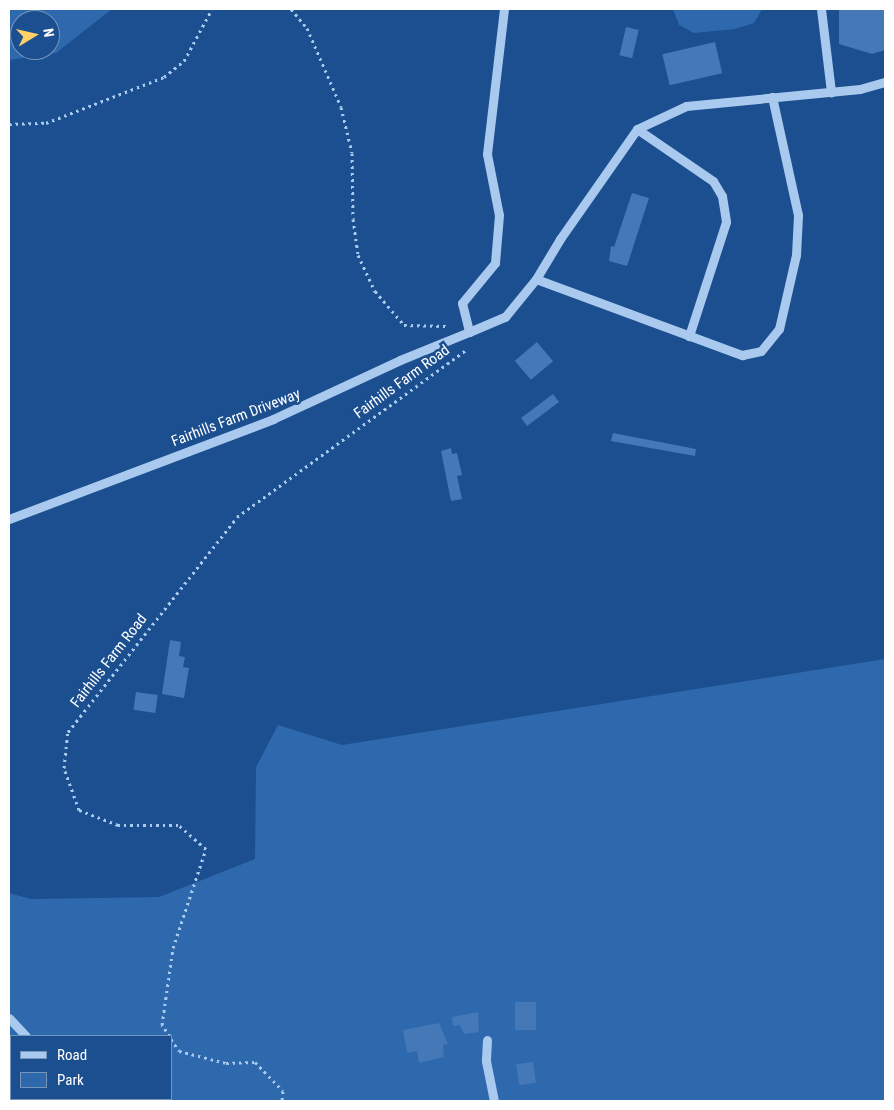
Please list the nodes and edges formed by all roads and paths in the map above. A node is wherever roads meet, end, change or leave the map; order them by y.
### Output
1 (212, 9) edge
2 (291, 9) edge
3 (504, 9) edge
4 (821, 9) edge
5 (885, 82) edge
6 (831, 92) junction
7 (772, 97) junction
8 (9, 124) edge
9 (637, 129) junction
10 (536, 279) junction
11 (469, 332) junction
12 (690, 336) junction
13 (9, 519) edge
14 (9, 1018) edge
15 (25, 1035) edge
16 (168, 1035) edge
17 (487, 1040) dead end
18 (172, 1041) edge
19 (282, 1101) edge
20 (494, 1101) edge

1 - 8 path
2 - 11 path
3 - 11 lane
4 - 6 lane
5 - 6 lane
6 - 7 lane
7 - 9 lane
7 - 12 lane
9 - 10 lane, Fairhills Farm Driveway
9 - 12 lane
10 - 11 lane, Fairhills Farm Driveway
10 - 12 lane
11 - 13 lane, Fairhills Farm Driveway
11 - 16 path, Fairhills Farm Road
14 - 15 lane
17 - 20 lane
18 - 19 path, Fairhills Farm Road

